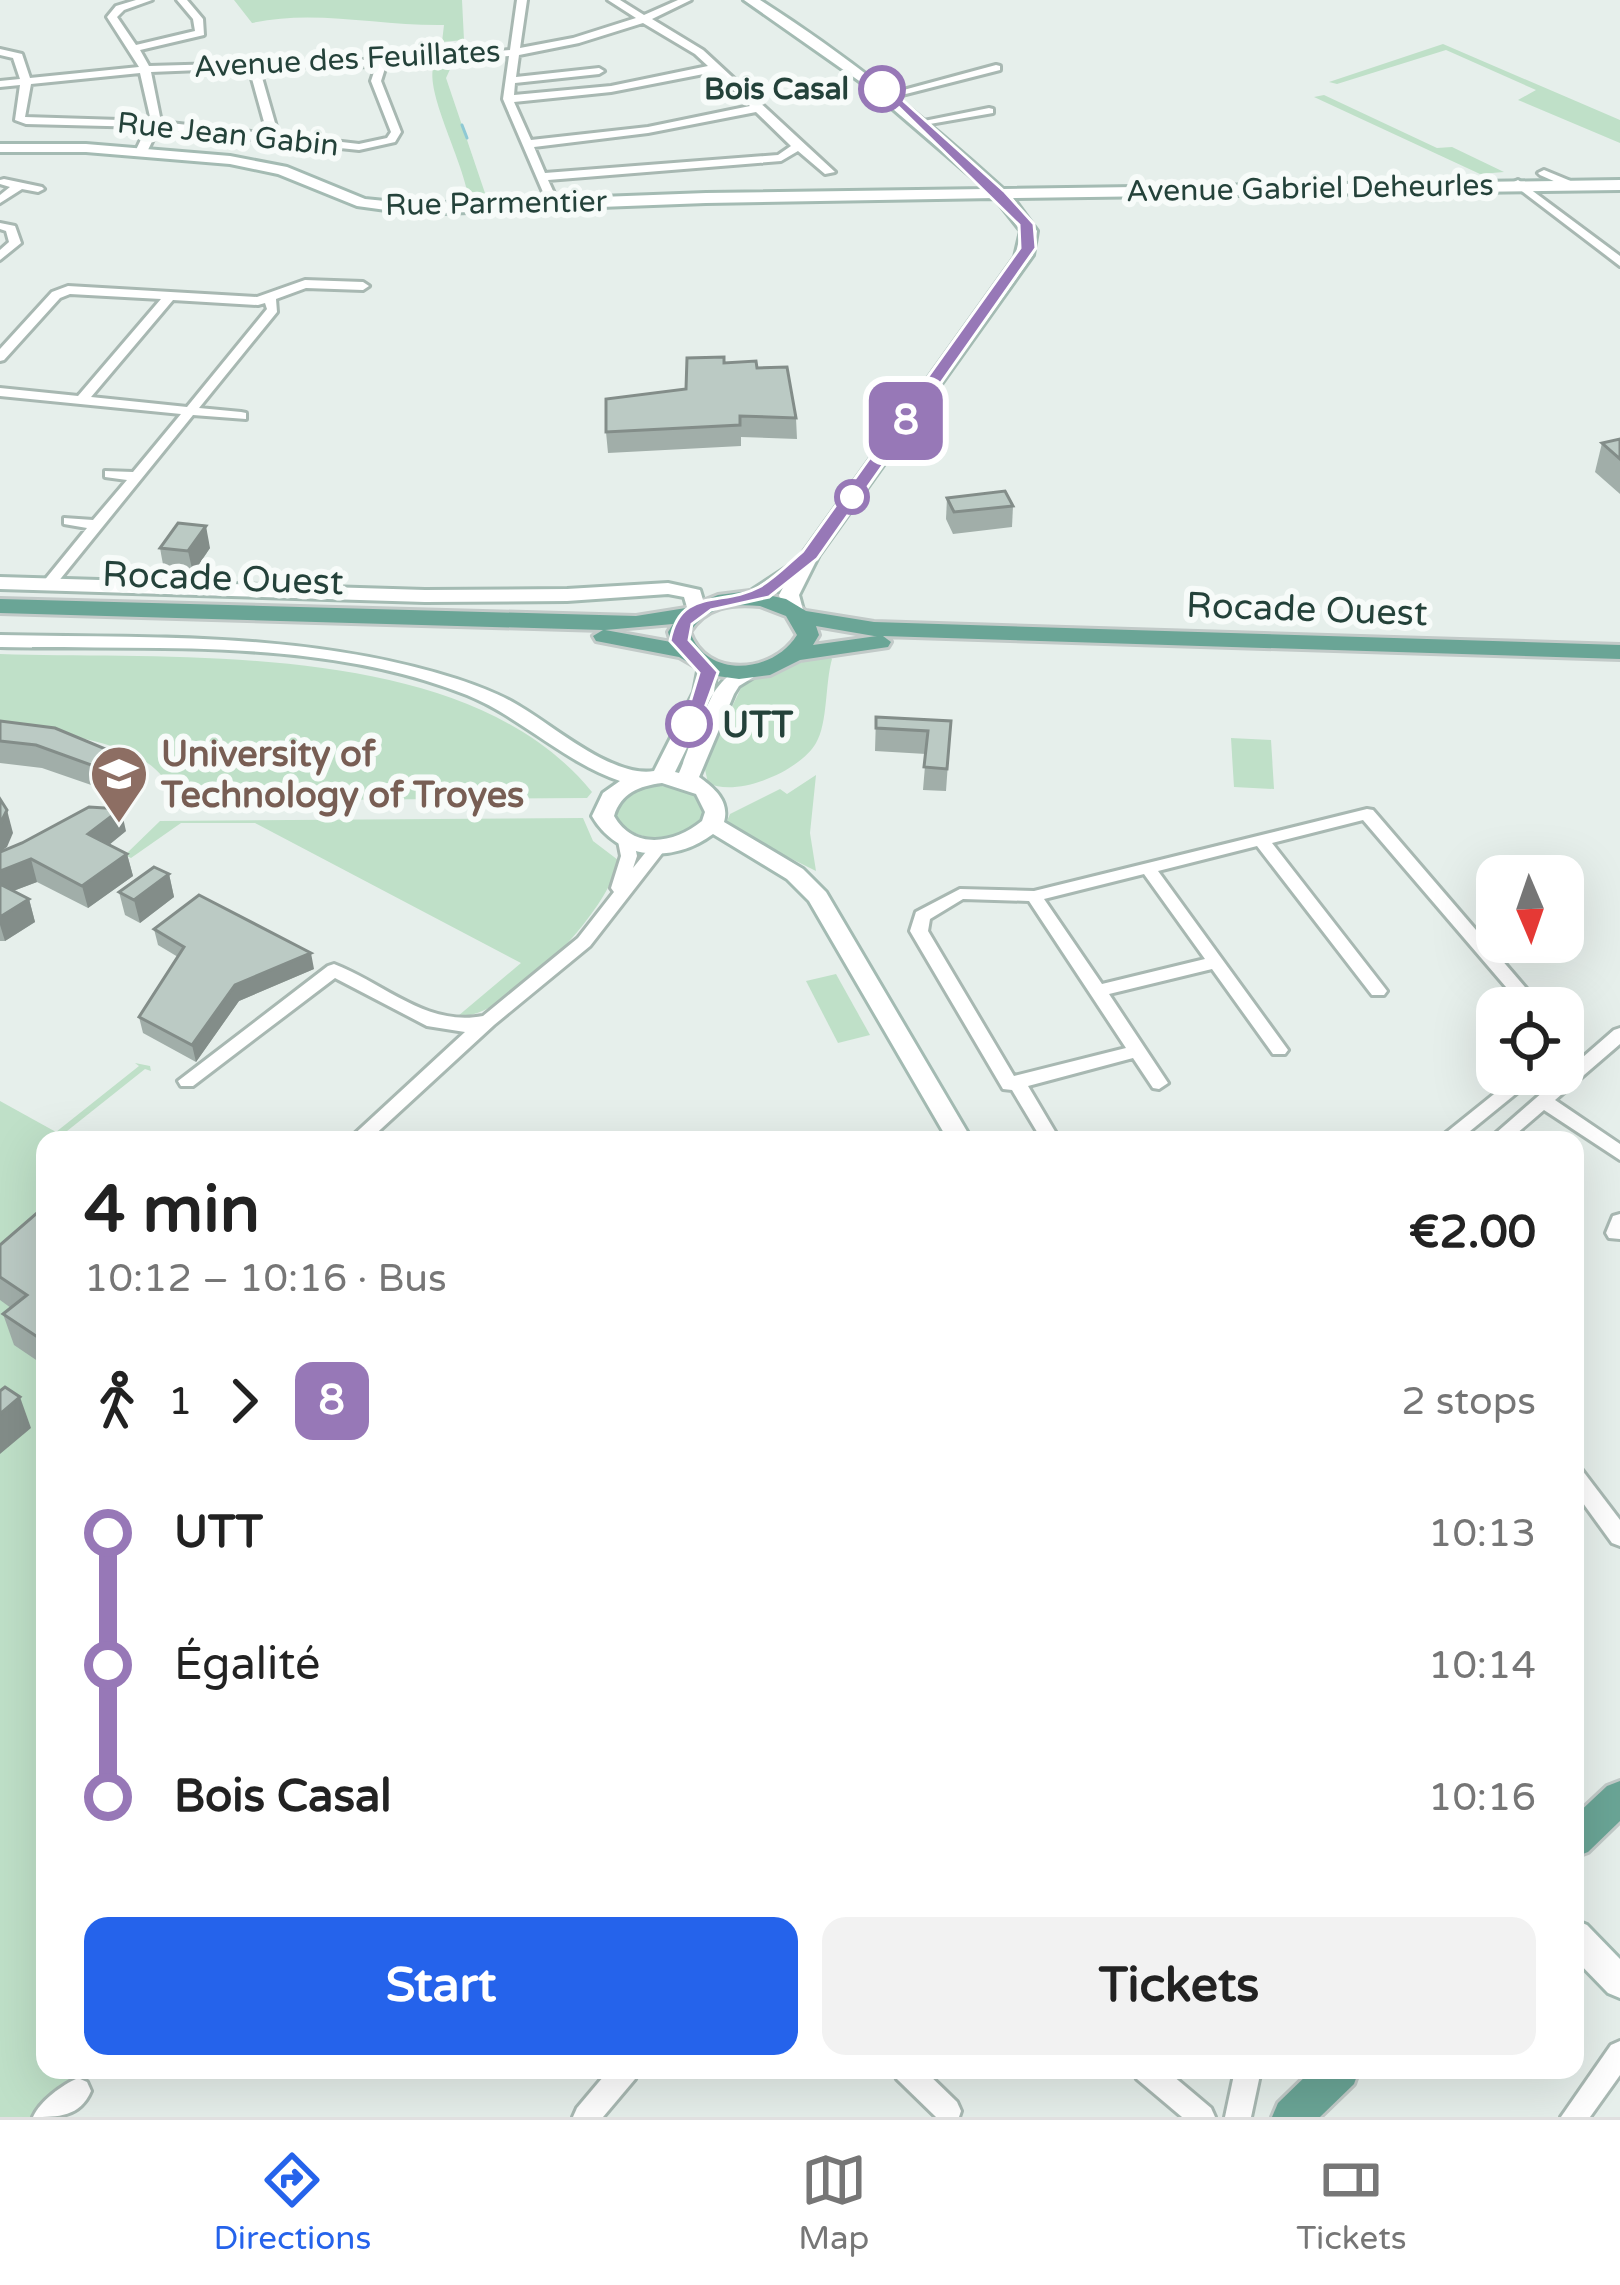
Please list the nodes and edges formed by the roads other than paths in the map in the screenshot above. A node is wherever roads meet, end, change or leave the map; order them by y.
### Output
1 (147, 0) edge
2 (182, 0) edge
3 (522, 0) edge
4 (614, 0) edge
5 (686, 0) edge
6 (752, 0) edge
7 (647, 20) junction
8 (133, 49) junction
9 (0, 52) edge
10 (513, 52) junction
11 (382, 63) junction
12 (253, 64) junction
13 (716, 68) junction
14 (996, 68) dead end
15 (147, 70) junction
16 (599, 71) dead end
17 (509, 81) junction
18 (26, 82) junction
19 (0, 84) edge
20 (890, 95) junction
21 (508, 99) junction
22 (758, 108) junction
23 (989, 111) dead end
24 (924, 122) junction
25 (157, 125) junction
26 (263, 136) junction
27 (528, 144) junction
28 (798, 146) junction
29 (0, 148) edge
30 (141, 152) junction
31 (829, 172) dead end
32 (1544, 173) dead end
33 (542, 177) junction
34 (4, 182) dead end
35 (1518, 183) junction
36 (1569, 184) junction
37 (20, 185) junction
38 (1620, 185) edge
39 (38, 189) dead end
40 (1000, 195) junction
41 (0, 200) edge
42 (553, 204) junction
43 (0, 226) edge
44 (0, 256) edge
45 (1620, 262) edge
46 (363, 286) dead end
47 (170, 296) junction
48 (270, 299) junction
49 (0, 356) edge
50 (0, 392) edge
51 (81, 400) junction
52 (192, 412) junction
53 (241, 416) dead end
54 (110, 474) dead end
55 (137, 477) junction
56 (69, 521) dead end
57 (98, 525) junction
58 (810, 555) junction
59 (0, 583) edge
60 (48, 585) junction
61 (615, 594) junction
62 (750, 598) junction
63 (724, 600) junction
64 (0, 606) edge
65 (694, 612) junction
66 (797, 613) junction
67 (445, 619) junction
68 (992, 635) junction
69 (0, 641) edge
70 (685, 651) junction
71 (1620, 652) edge
72 (798, 654) junction
73 (706, 665) junction
74 (750, 671) junction
75 (536, 724) junction
76 (650, 779) junction
77 (691, 782) junction
78 (613, 794) junction
79 (712, 824) junction
80 (693, 840) junction
81 (1261, 840) junction
82 (626, 841) junction
83 (658, 848) junction
84 (773, 863) junction
85 (1148, 868) junction
86 (1034, 896) junction
87 (611, 910) junction
88 (1216, 962) junction
89 (1516, 987) edge
90 (1098, 991) junction
91 (1378, 992) dead end
92 (488, 1021) junction
93 (1620, 1034) edge
94 (1279, 1050) dead end
95 (1138, 1051) junction
96 (187, 1082) dead end
97 (1017, 1082) junction
98 (1159, 1083) dead end
99 (1504, 1095) edge
100 (1546, 1102) junction
101 (367, 1131) edge
102 (955, 1131) edge
103 (1046, 1131) edge
104 (1458, 1131) edge
105 (1509, 1131) edge
106 (1620, 1153) edge
107 (1584, 1487) edge
108 (1617, 1529) edge
109 (1620, 1797) edge
110 (1584, 1831) edge
111 (1584, 1945) edge
112 (1620, 1982) edge
113 (1620, 2054) edge
114 (618, 2079) edge
115 (915, 2079) edge
116 (1157, 2079) edge
117 (1245, 2079) edge
118 (1331, 2079) edge
119 (78, 2091) dead end
120 (948, 2111) dead end
121 (46, 2117) edge
122 (586, 2117) edge
123 (1202, 2117) edge
124 (1238, 2117) edge
125 (1292, 2117) edge
126 (1574, 2117) edge

1 - 8 street
2 - 8 street
3 - 10 street
4 - 7 street
5 - 7 street, Avenue des Feuillates
6 - 20 street
7 - 10 street, Avenue des Feuillates
7 - 13 street
8 - 15 street
9 - 18 street
10 - 11 street, Avenue des Feuillates
10 - 17 street
11 - 12 street, Avenue des Feuillates
11 - 26 street, Rue Jean Gabin
12 - 15 street, Avenue des Feuillates
12 - 26 street
13 - 21 street
13 - 22 street
14 - 20 street
15 - 18 street, Avenue des Feuillates
15 - 25 street
16 - 17 street
17 - 21 street
18 - 19 street, Avenue des Feuillates
18 - 25 street, Rue Jean Gabin
20 - 24 street
21 - 27 street
22 - 27 street
22 - 28 street
23 - 24 street
24 - 40 street
25 - 26 street, Rue Jean Gabin
25 - 30 street
27 - 33 street
28 - 31 street
28 - 33 street
29 - 30 street, Rue Parmentier
30 - 42 street, Rue Parmentier
32 - 36 street
33 - 42 street
34 - 37 street
35 - 36 street, Avenue Gabriel Deheurles
35 - 40 street, Avenue Gabriel Deheurles
35 - 45 street
36 - 38 street, Avenue Gabriel Deheurles
37 - 39 street
37 - 41 street
40 - 42 street, Rue Parmentier
40 - 58 street
43 - 44 street
46 - 48 street
47 - 48 street
47 - 49 street
47 - 51 street
48 - 52 street
50 - 51 street
51 - 52 street
52 - 53 street
52 - 55 street
54 - 55 street
55 - 57 street
56 - 57 street
57 - 60 street
58 - 62 street
58 - 66 street
59 - 60 street
60 - 61 street
61 - 63 street
61 - 65 street
62 - 63 main road, Rocade Ouest
62 - 66 main road, Rocade Ouest
63 - 65 main road, Rocade Ouest
64 - 67 main road, Rocade Ouest
65 - 67 main road, Rocade Ouest
65 - 70 main road
66 - 68 main road, Rocade Ouest
66 - 72 main road
67 - 70 main road, Rocade Ouest
68 - 71 main road, Rocade Ouest
68 - 72 main road, Rocade Ouest
69 - 75 street
70 - 73 main road
72 - 74 main road, Rocade Ouest
73 - 74 main road
73 - 76 street
74 - 77 street
75 - 76 street
75 - 78 street
76 - 77 street
76 - 78 street
77 - 79 street
78 - 82 street
79 - 80 street
79 - 84 street
80 - 83 street
80 - 84 street
81 - 85 street
81 - 89 street
81 - 91 street
82 - 83 street
82 - 87 street
83 - 87 street
84 - 102 street
85 - 86 street
85 - 88 street
86 - 90 street
86 - 97 street
87 - 92 street
88 - 90 street
88 - 94 street
90 - 95 street
92 - 96 street
92 - 101 street
93 - 100 street
95 - 97 street
95 - 98 street
97 - 103 street
99 - 104 street
100 - 105 street
100 - 106 street
107 - 108 street
109 - 110 main road
111 - 112 street
113 - 126 street
114 - 122 street
115 - 120 street
116 - 123 street
117 - 124 street
118 - 125 main road
119 - 121 street

